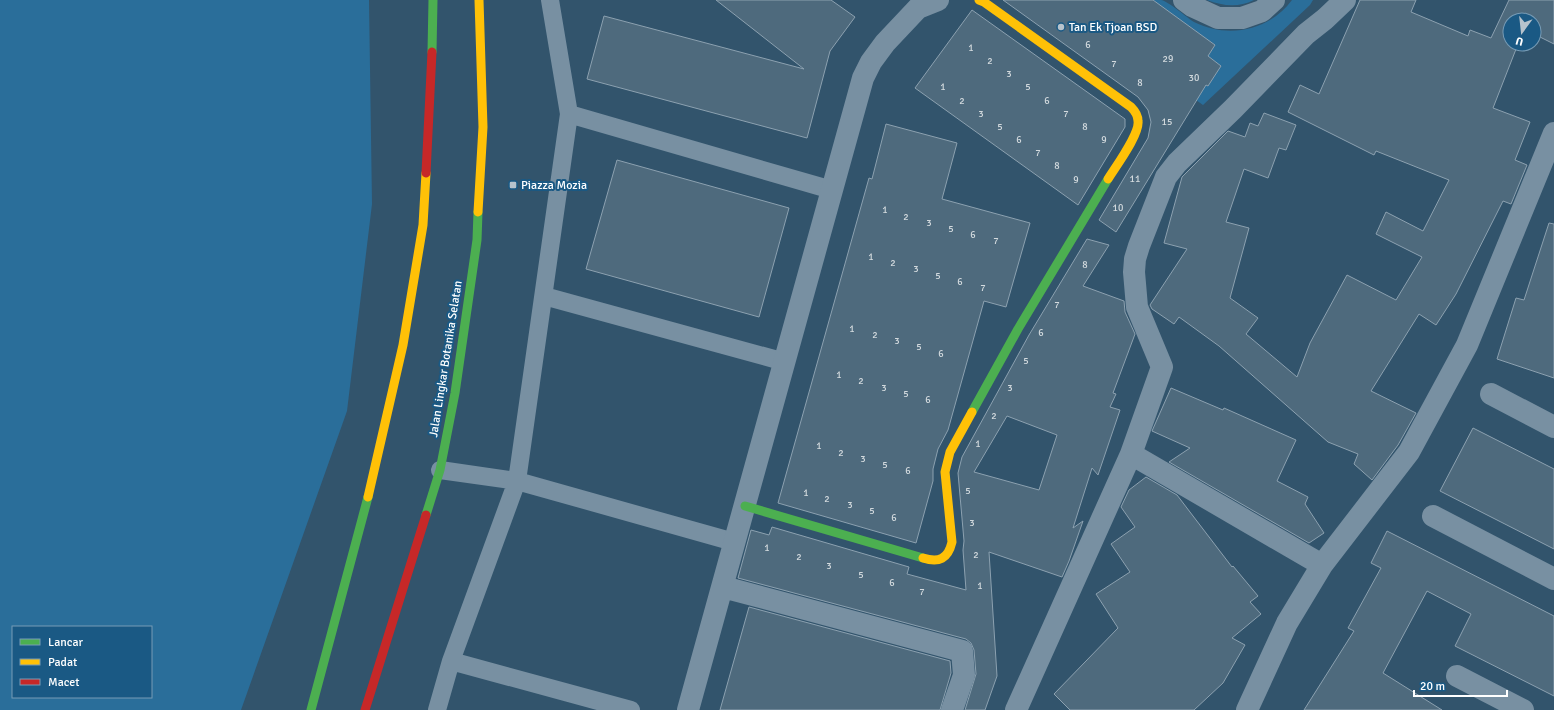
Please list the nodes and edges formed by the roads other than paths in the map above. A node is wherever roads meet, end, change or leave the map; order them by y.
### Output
1 (433, 0) edge
2 (479, 0) edge
3 (550, 0) edge
4 (938, 0) edge
5 (980, 0) edge
6 (1184, 0) edge
7 (1274, 0) edge
8 (1345, 0) edge
9 (912, 4) edge
10 (569, 114) junction
11 (1554, 133) edge
12 (832, 190) junction
13 (544, 296) junction
14 (785, 362) junction
15 (1491, 394) dead end
16 (1554, 427) edge
17 (1131, 454) junction
18 (440, 470) junction
19 (517, 481) junction
20 (745, 506) junction
21 (1433, 516) dead end
22 (734, 542) junction
23 (1322, 565) junction
24 (1554, 579) edge
25 (723, 587) junction
26 (451, 661) junction
27 (1457, 676) dead end
28 (311, 710) edge
29 (365, 710) edge
30 (437, 710) edge
31 (631, 710) edge
32 (688, 710) edge
33 (952, 710) edge
34 (1016, 710) edge
35 (1247, 710) edge
36 (1523, 710) edge

1 - 28 street
2 - 18 street, Jalan Lingkar Botanika Selatan
3 - 10 lane
4 - 9 street
5 - 20 street
6 - 7 street
8 - 17 street
9 - 12 street
10 - 12 lane
10 - 13 lane
11 - 23 street
12 - 14 street
13 - 14 lane
13 - 19 lane
14 - 20 street
15 - 16 street
17 - 23 street
17 - 34 street
18 - 19 lane
18 - 29 street, Jalan Lingkar Botanika Selatan
19 - 22 lane
19 - 26 lane
20 - 22 street
21 - 24 street
22 - 25 street
23 - 35 street
25 - 32 street
25 - 33 street
26 - 30 lane
26 - 31 lane
27 - 36 street

